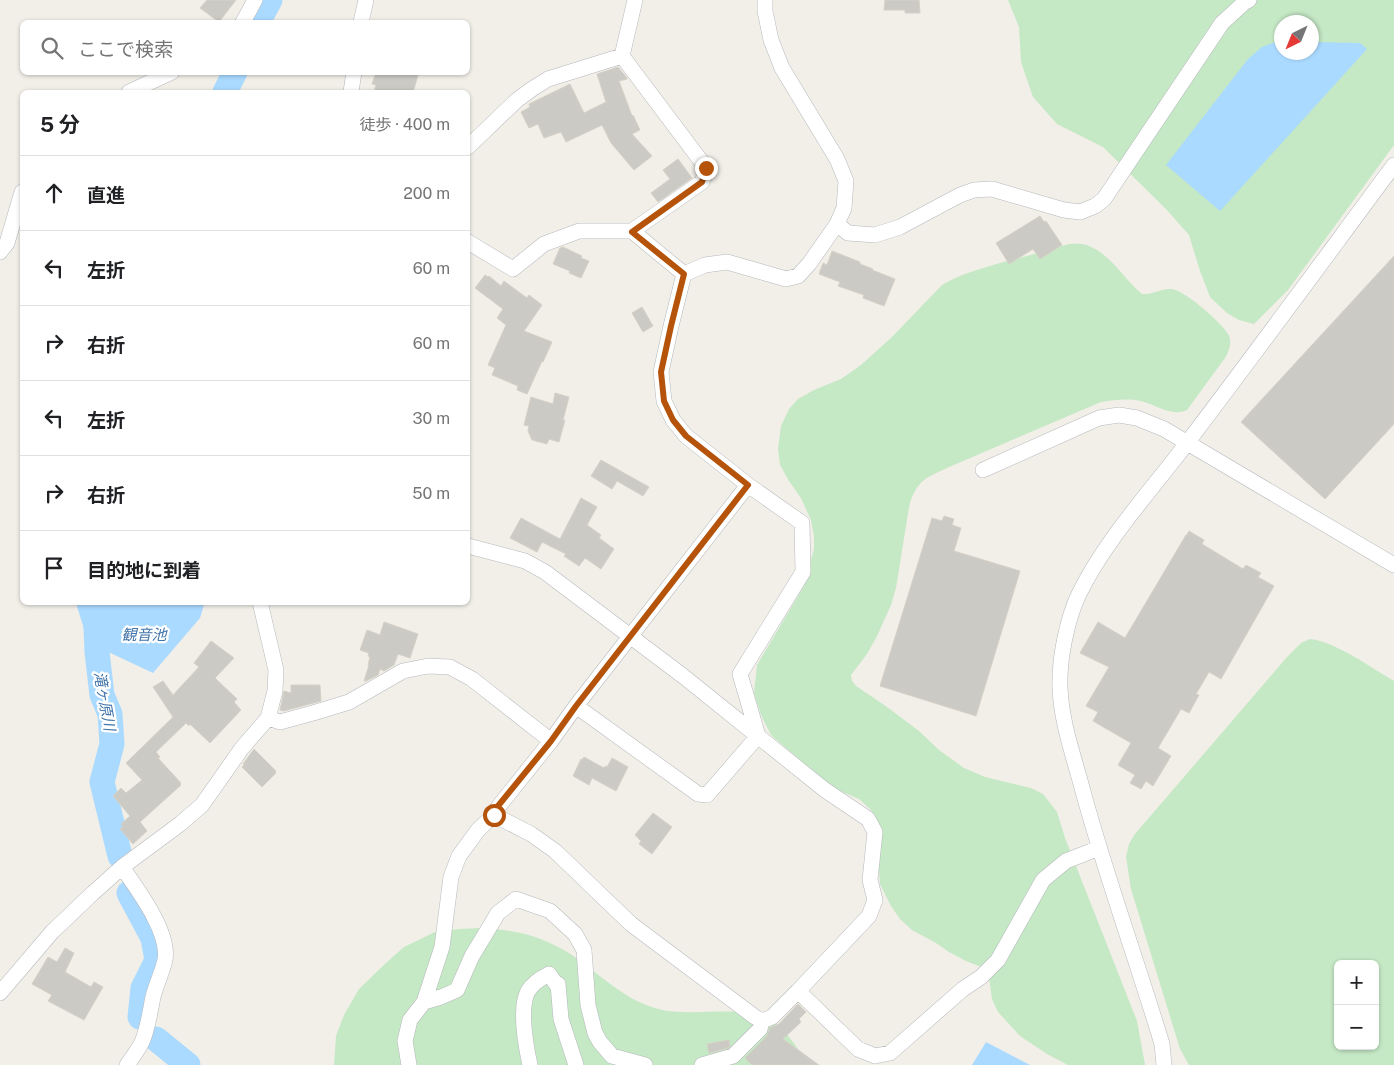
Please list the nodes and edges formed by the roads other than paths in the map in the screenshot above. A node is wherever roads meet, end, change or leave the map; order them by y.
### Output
1 (255, 0) edge
2 (366, 0) edge
3 (635, 0) edge
4 (765, 0) edge
5 (1249, 0) edge
6 (244, 20) edge
7 (361, 20) edge
8 (622, 56) junction
9 (166, 75) edge
10 (354, 75) edge
11 (133, 90) edge
12 (352, 90) edge
13 (470, 145) edge
14 (1394, 165) edge
15 (20, 199) edge
16 (837, 224) junction
17 (632, 232) junction
18 (470, 243) edge
19 (0, 252) edge
20 (684, 274) junction
21 (1187, 444) junction
22 (983, 470) dead end
23 (748, 485) junction
24 (470, 547) edge
25 (1394, 565) edge
26 (261, 605) edge
27 (630, 637) junction
28 (576, 706) junction
29 (268, 718) junction
30 (758, 736) junction
31 (551, 741) junction
32 (494, 815) junction
33 (1099, 848) junction
34 (122, 867) junction
35 (798, 991) junction
36 (0, 993) edge
37 (424, 1002) junction
38 (762, 1021) junction
39 (127, 1065) edge
40 (409, 1065) edge
41 (530, 1065) edge
42 (576, 1065) edge
43 (645, 1065) edge
44 (702, 1065) edge
45 (1164, 1065) edge

1 - 6 street
2 - 7 street
3 - 8 street
4 - 16 street
5 - 16 street
8 - 13 street
8 - 17 street
9 - 11 street
10 - 12 street
14 - 21 street
15 - 19 street
16 - 20 street
17 - 18 street
17 - 20 street
20 - 23 street
21 - 22 street
21 - 25 street
21 - 33 street
23 - 27 street
23 - 30 street
24 - 27 street
26 - 29 street
27 - 28 street
27 - 30 street
28 - 30 street
28 - 31 street
29 - 31 street
29 - 34 street
30 - 35 street
31 - 32 street
32 - 37 street
32 - 38 street
33 - 35 street
33 - 45 street
34 - 36 street
34 - 39 street
35 - 38 street
37 - 40 street
37 - 43 street
38 - 44 street
41 - 42 street

